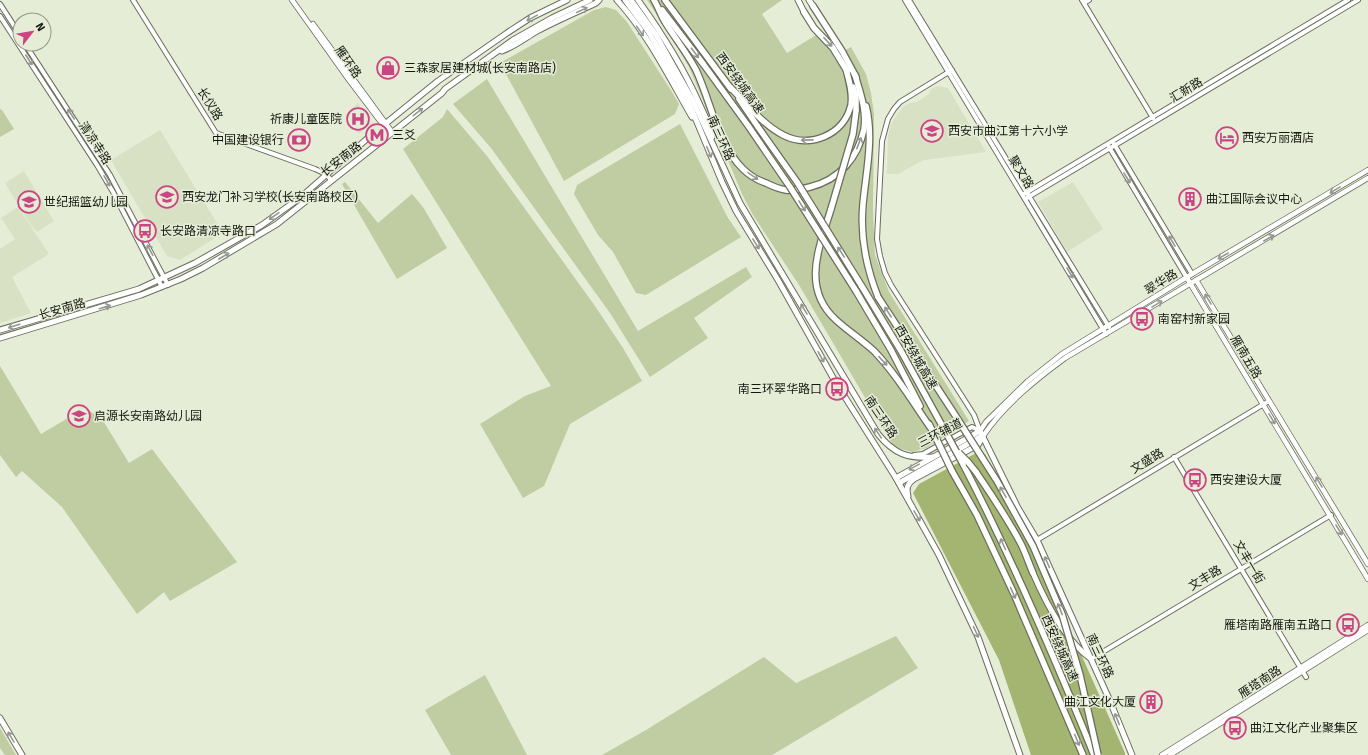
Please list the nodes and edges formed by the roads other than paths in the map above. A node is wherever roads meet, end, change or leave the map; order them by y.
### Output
1 (133, 0) edge
2 (292, 0) edge
3 (296, 0) edge
4 (567, 0) edge
5 (590, 0) edge
6 (599, 0) edge
7 (617, 0) edge
8 (625, 0) edge
9 (631, 0) edge
10 (638, 0) edge
11 (654, 0) edge
12 (665, 0) edge
13 (798, 0) edge
14 (809, 0) edge
15 (905, 0) edge
16 (909, 0) edge
17 (1089, 0) edge
18 (1348, 0) edge
19 (1358, 0) edge
20 (1083, 2) edge
21 (0, 4) edge
22 (813, 6) joint
23 (804, 12) joint
24 (0, 16) edge
25 (12, 23) edge
26 (31, 52) edge
27 (497, 52) junction
28 (846, 69) junction
29 (950, 71) junction
30 (855, 75) junction
31 (729, 86) junction
32 (691, 102) junction
33 (1153, 118) junction
34 (385, 125) junction
35 (391, 133) junction
36 (702, 136) junction
37 (1114, 143) junction
38 (714, 146) junction
39 (1108, 146) junction
40 (1368, 170) edge
41 (326, 174) junction
42 (1368, 178) edge
43 (331, 180) junction
44 (1026, 196) junction
45 (1192, 274) junction
46 (165, 278) junction
47 (1186, 278) junction
48 (158, 280) junction
49 (1196, 281) junction
50 (1190, 284) junction
51 (168, 285) junction
52 (162, 287) junction
53 (1106, 327) junction
54 (0, 330) edge
55 (1111, 331) junction
56 (1106, 334) junction
57 (0, 338) edge
58 (1269, 401) junction
59 (1263, 405) junction
60 (930, 427) junction
61 (981, 434) junction
62 (955, 449) junction
63 (907, 456) junction
64 (933, 457) junction
65 (1174, 457) junction
66 (896, 478) junction
67 (898, 484) junction
68 (910, 504) junction
69 (1331, 515) junction
70 (1037, 540) junction
71 (1368, 564) edge
72 (1242, 568) junction
73 (1033, 573) joint
74 (1368, 579) edge
75 (1368, 625) edge
76 (1368, 630) edge
77 (1091, 659) junction
78 (1302, 670) junction
79 (1306, 678) dead end
80 (0, 718) edge
81 (22, 755) edge
82 (1020, 755) edge
83 (1083, 755) edge
84 (1094, 755) edge
85 (1098, 755) edge
86 (1132, 755) edge
87 (1162, 755) edge
88 (1170, 755) edge

1 - 41 street, 长仪路
2 - 34 main road, 雁环路
3 - 34 main road, 雁环路
4 -> 34 main road, 长安南路
5 - 27 main road, 长安南路
27 -> 6 main road
7 -> 36 main road
8 - 32 main road, 南三环路
9 - 32 main road, 南三环路
10 - 38 main road
11 -> 30 highway, bridge
11 -> 60 highway, 西安绕城高速, bridge
12 - 31 highway, 西安绕城高速
13 - 23 main road
14 - 22 main road
15 - 29 street, 聚文路
16 - 29 street, 聚文路
17 - 20 street
18 - 33 street, 汇新路
19 - 37 street, 汇新路
20 - 33 street
21 - 25 street
22 - 30 highway
23 -> 28 highway
24 -> 48 street, 清凉寺路
46 -> 26 street, 清凉寺路
35 -> 27 main road, 长安南路
28 -> 31 highway
28 -> 60 highway, bridge
29 - 44 street, 聚文路
29 - 61 street
85 -> 30 highway, bridge
62 -> 31 highway, 西安绕城高速, bridge
32 - 36 main road, 南三环路
32 - 38 main road, 南三环路
33 - 37 street, 汇新路
34 - 35 main road, 雁环路
34 - 41 main road, 长安南路
35 - 43 main road, 长安南路
36 -> 66 main road, 南三环路
37 - 39 street, 汇新路
45 -> 37 street, 雁南五路
63 -> 38 main road, 南三环路
39 - 44 street, 汇新路
39 -> 47 street, 雁南五路
40 -> 45 main road, 翠华路
41 - 43 street, 长仪路
41 -> 46 main road, 长安南路
49 -> 42 main road, 翠华路
51 -> 43 main road, 长安南路
44 - 53 street, 聚文路
45 - 47 main road, 翠华路
45 - 49 main road, 雁南五路
46 - 48 main road, 长安南路
46 - 51 street, 清凉寺路
47 - 50 main road, 雁南五路
47 - 53 main road, 翠华路
48 - 52 street, 清凉寺路
48 -> 54 main road, 长安南路
49 - 50 main road, 翠华路
58 -> 49 main road, 雁南五路
55 -> 50 main road, 翠华路
50 - 59 main road, 雁南五路
51 - 52 main road, 长安南路
57 -> 52 main road, 长安南路
53 - 55 street, 聚文路
53 - 56 street, 聚文路
53 - 61 main road, 翠华路
55 - 56 main road, 翠华路
56 - 61 main road, 翠华路
58 - 59 street, 文盛路
71 -> 58 main road, 雁南五路
59 - 65 street, 文盛路
59 -> 69 main road, 雁南五路
60 -> 83 highway, 西安绕城高速, bridge
61 - 63 street, 三环辅道
61 - 64 main road, 南三环路
61 - 67 main road
61 - 68 main road
61 - 70 main road, 南三环路
62 - 73 highway, bridge
84 -> 62 highway, 西安绕城高速, bridge
63 - 64 main road, 南三环路
64 -> 66 main road
65 - 70 street, 文盛路
65 - 72 street, 文丰一街
66 - 67 main road, 南三环路
67 - 68 main road, 南三环路
68 -> 82 main road, 南三环路
69 - 72 street, 文丰路
69 -> 74 main road, 雁南五路
77 -> 70 main road, 南三环路
72 - 77 street, 文丰路
72 - 78 street, 文丰一街
73 - 77 main road
75 - 78 main road, 雁塔南路
76 - 78 main road, 雁塔南路
86 -> 77 main road, 南三环路
78 - 79 street, 文丰一街
78 - 87 main road, 雁塔南路
78 - 88 main road, 雁塔南路
81 -> 80 main road

